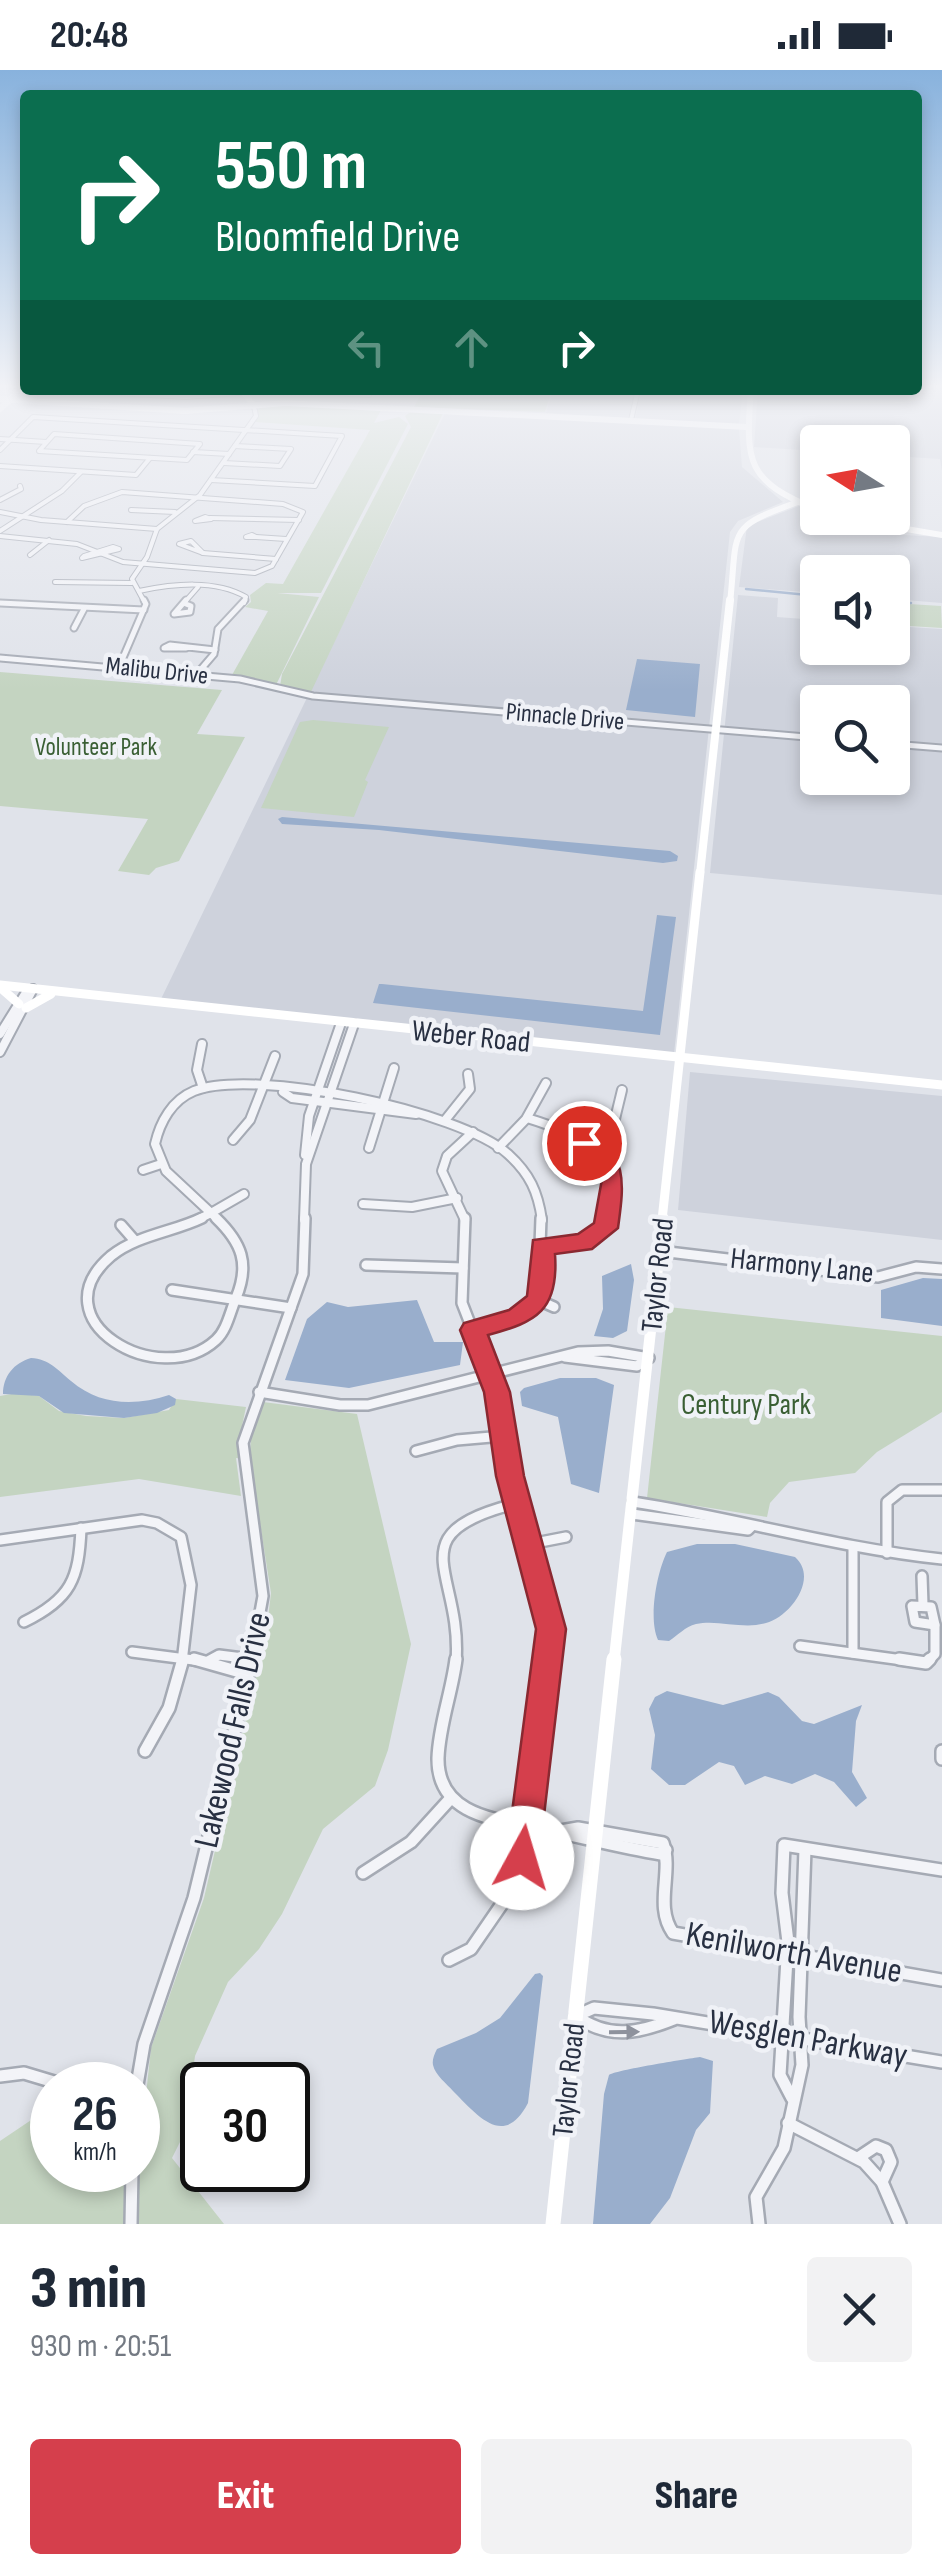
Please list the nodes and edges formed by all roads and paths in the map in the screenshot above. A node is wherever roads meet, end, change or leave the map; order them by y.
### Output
1 (63, 490) edge
2 (204, 490) edge
3 (775, 490) edge
4 (198, 498) junction
5 (798, 502) joint
6 (131, 510) dead end
7 (0, 512) edge
8 (176, 512) junction
9 (18, 517) junction
10 (210, 518) dead end
11 (299, 520) junction
12 (67, 522) junction
13 (157, 528) junction
14 (910, 530) edge
15 (0, 533) edge
16 (942, 535) edge
17 (256, 537) dead end
18 (286, 539) junction
19 (49, 540) junction
20 (203, 553) dead end
21 (30, 555) dead end
22 (276, 559) junction
23 (142, 564) junction
24 (55, 582) dead end
25 (132, 583) junction
26 (198, 587) junction
27 (139, 591) junction
28 (0, 603) edge
29 (186, 604) dead end
30 (84, 608) junction
31 (144, 610) junction
32 (74, 628) dead end
33 (186, 648) dead end
34 (215, 650) junction
35 (0, 658) edge
36 (119, 667) junction
37 (196, 675) junction
38 (313, 696) joint
39 (718, 730) junction
40 (800, 737) edge
41 (910, 745) edge
42 (942, 748) edge
43 (0, 987) edge
44 (33, 989) junction
45 (66, 992) junction
46 (22, 1006) junction
47 (342, 1023) junction
48 (354, 1024) junction
49 (0, 1034) edge
50 (202, 1044) dead end
51 (0, 1052) edge
52 (274, 1056) dead end
53 (681, 1059) junction
54 (394, 1068) dead end
55 (468, 1074) dead end
56 (546, 1083) dead end
57 (942, 1085) edge
58 (203, 1088) junction
59 (262, 1089) junction
60 (622, 1090) dead end
61 (315, 1098) junction
62 (327, 1099) junction
63 (382, 1106) junction
64 (527, 1118) junction
65 (445, 1119) junction
66 (473, 1132) junction
67 (234, 1140) dead end
68 (584, 1143) junction
69 (369, 1148) dead end
70 (498, 1148) junction
71 (160, 1164) junction
72 (306, 1164) junction
73 (143, 1170) dead end
74 (244, 1194) dead end
75 (457, 1198) junction
76 (363, 1204) dead end
77 (210, 1214) junction
78 (121, 1224) dead end
79 (135, 1241) junction
80 (542, 1246) junction
81 (660, 1251) junction
82 (366, 1265) dead end
83 (464, 1268) junction
84 (942, 1268) edge
85 (172, 1290) dead end
86 (236, 1299) junction
87 (538, 1300) junction
88 (554, 1307) dead end
89 (291, 1308) junction
90 (473, 1330) junction
91 (648, 1358) junction
92 (490, 1374) junction
93 (258, 1392) junction
94 (504, 1436) junction
95 (416, 1451) dead end
96 (942, 1490) edge
97 (518, 1502) junction
98 (632, 1508) junction
99 (82, 1528) junction
100 (566, 1537) dead end
101 (0, 1540) edge
102 (530, 1544) junction
103 (853, 1547) junction
104 (888, 1553) junction
105 (942, 1559) edge
106 (922, 1576) dead end
107 (923, 1606) junction
108 (24, 1622) dead end
109 (935, 1625) junction
110 (800, 1646) dead end
111 (132, 1652) dead end
112 (853, 1653) junction
113 (182, 1659) junction
114 (251, 1659) junction
115 (208, 1661) junction
116 (247, 1674) junction
117 (145, 1750) dead end
118 (942, 1751) edge
119 (942, 1759) edge
120 (451, 1798) junction
121 (525, 1827) junction
122 (596, 1838) junction
123 (805, 1849) junction
124 (942, 1870) edge
125 (362, 1873) dead end
126 (794, 1954) junction
127 (449, 1960) dead end
128 (942, 1980) edge
129 (576, 2016) junction
130 (674, 2019) junction
131 (783, 2034) junction
132 (802, 2038) junction
133 (141, 2062) edge
134 (942, 2062) edge
135 (30, 2074) edge
136 (0, 2076) edge
137 (792, 2098) junction
138 (788, 2123) junction
139 (858, 2158) junction
140 (882, 2182) junction
141 (132, 2192) edge
142 (131, 2224) edge
143 (553, 2224) edge
144 (758, 2224) edge
145 (900, 2224) edge

1 - 9 street
2 - 4 street
3 - 5 street
4 - 8 street
4 - 11 street
4 - 12 street
5 - 39 street, Taylor Road
6 - 8 street
7 - 9 street
8 - 13 street
9 - 12 street
9 - 15 street
10 - 11 street
11 - 18 street
12 - 13 street
13 - 23 street
14 - 16 street
15 - 19 street
17 - 18 street
18 - 22 street
19 - 21 street
19 - 23 street
20 - 22 street
22 - 23 street
23 - 25 street
24 - 25 street
25 - 27 street
26 - 27 street
26 - 29 street
26 - 34 street
27 - 31 street
28 - 30 street
30 - 31 street
30 - 32 street
31 - 36 street
33 - 34 street
34 - 37 street
35 - 36 street, Malibu Drive
36 - 37 street, Malibu Drive
37 - 38 street, Malibu Drive
38 - 39 street, Pinnacle Drive
39 - 40 street, Pinnacle Drive
39 - 53 street, Taylor Road
41 - 42 street
43 - 44 street, Weber Road
43 - 46 street
44 - 45 street, Weber Road
44 - 46 street
45 - 46 street
45 - 47 street, Weber Road
46 - 49 street
46 - 51 street
47 - 48 street, Weber Road
47 - 61 street
48 - 53 street, Weber Road
48 - 62 street, Lakewood Falls Drive
50 - 58 street
52 - 59 street
53 - 57 street, Weber Road
53 - 81 street, Taylor Road
54 - 63 street
55 - 65 street
56 - 64 street
58 - 59 street
58 - 71 street
59 - 61 street
59 - 67 street
60 - 68 street
61 - 62 street
61 - 72 street
62 - 63 street
62 - 72 street, Lakewood Falls Drive
63 - 65 street
63 - 69 street
64 - 68 street
64 - 70 street
65 - 66 street
66 - 70 street
66 - 75 street
68 - 80 street
70 - 80 street
71 - 73 street
71 - 77 street
72 - 89 street, Lakewood Falls Drive
74 - 77 street
75 - 76 street
75 - 83 street
77 - 79 street
77 - 86 street
78 - 79 street
79 - 86 street
80 - 87 street
81 - 84 street, Harmony Lane
81 - 91 street, Taylor Road
82 - 83 street
83 - 90 street
85 - 86 street
86 - 89 street
87 - 88 street
87 - 90 street
89 - 93 street, Lakewood Falls Drive
90 - 92 street
91 - 92 street
91 - 98 street, Taylor Road
92 - 93 street
92 - 94 street
93 - 114 street, Lakewood Falls Drive
94 - 95 street
94 - 97 street
96 - 104 street
97 - 102 street
97 - 120 street
98 - 103 street
98 - 122 street, Taylor Road
99 - 101 street
99 - 108 street
99 - 113 street
100 - 102 street
102 - 121 street
103 - 104 street
103 - 112 street
104 - 105 street
106 - 107 street
107 - 109 street
107 - 109 street
109 - 112 street
110 - 112 street
111 - 113 street
113 - 115 street
113 - 117 street
114 - 115 street
114 - 116 street, Lakewood Falls Drive
115 - 116 street
116 - 133 street, Lakewood Falls Drive
118 - 119 street
120 - 121 street, Kenilworth Avenue
120 - 125 street
121 - 122 street, Kenilworth Avenue
121 - 127 street
122 - 126 street, Kenilworth Avenue
122 - 129 street, Taylor Road
123 - 124 street
123 - 126 street
123 - 126 street
126 - 128 street, Kenilworth Avenue
126 - 131 street
126 - 132 street
129 - 130 street, Wesglen Parkway
129 -> 130 street, Wesglen Parkway
129 - 143 street, Taylor Road
130 - 131 street, Wesglen Parkway
131 - 132 street, Wesglen Parkway
131 - 137 street
132 - 134 street, Wesglen Parkway
132 - 137 street
135 - 136 street
137 - 138 street
138 - 139 street
138 - 144 street
139 - 140 street
139 - 140 street
140 - 145 street
141 - 142 street

